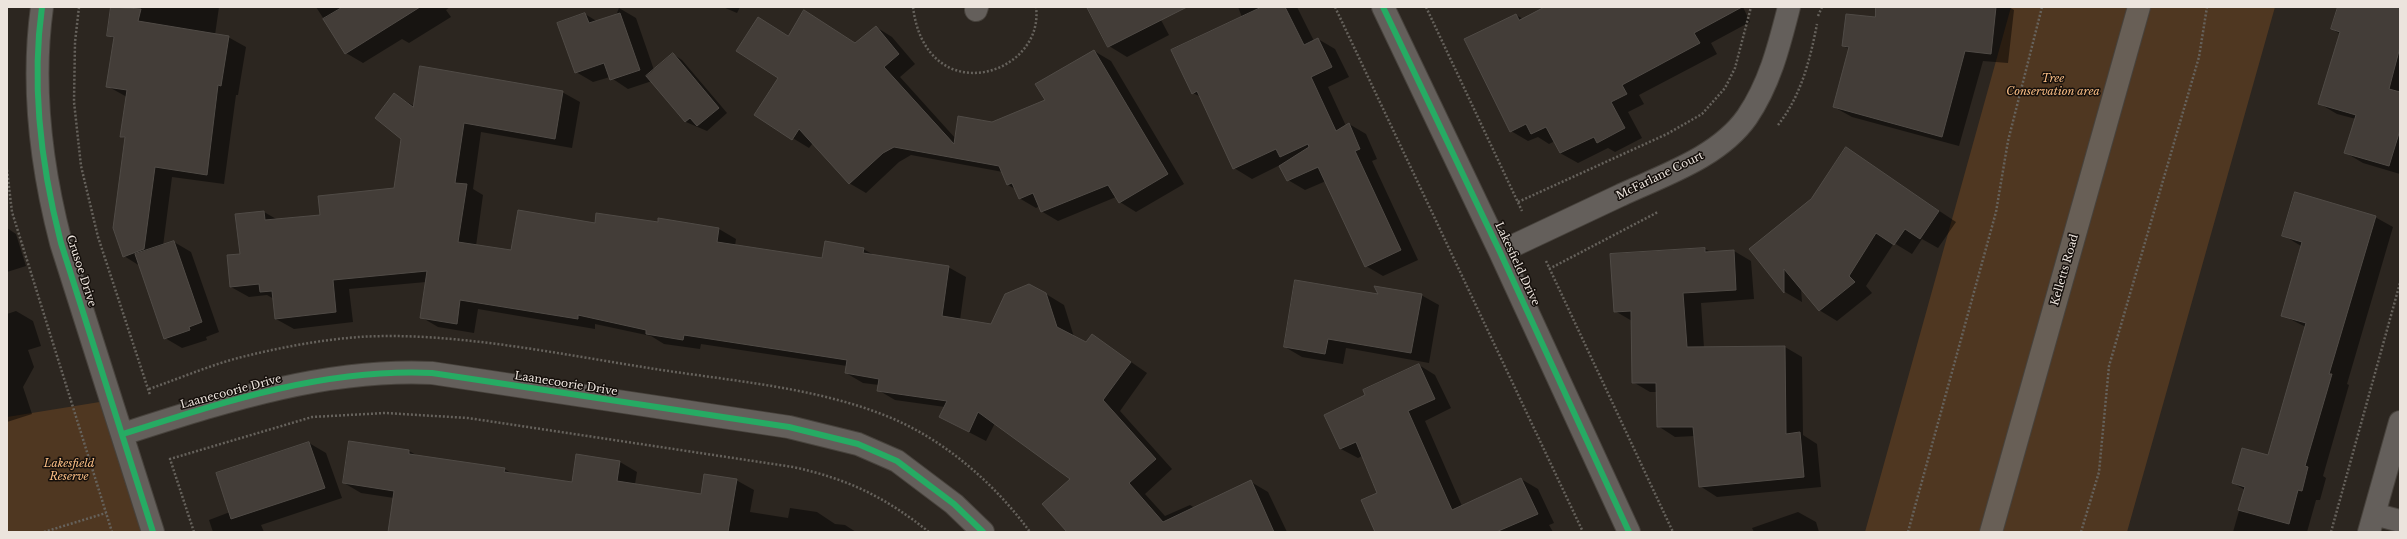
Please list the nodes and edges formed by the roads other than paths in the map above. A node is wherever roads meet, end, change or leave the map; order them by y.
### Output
1 (42, 7) edge
2 (1383, 7) edge
3 (1789, 7) edge
4 (2139, 7) edge
5 (1500, 252) junction
6 (2400, 422) edge
7 (123, 434) junction
8 (2400, 521) edge
9 (2371, 523) edge
10 (153, 532) edge
11 (983, 532) edge
12 (1629, 532) edge
13 (1991, 532) edge

1 - 7 street, Crusoe Drive
2 - 5 street, Lakesfield Drive
3 - 5 street, McFarlane Court
4 - 13 main road, Kelletts Road
5 - 12 street, Lakesfield Drive
6 - 9 street
7 - 10 street, Crusoe Drive
7 - 11 street, Laanecoorie Drive
8 - 9 street

